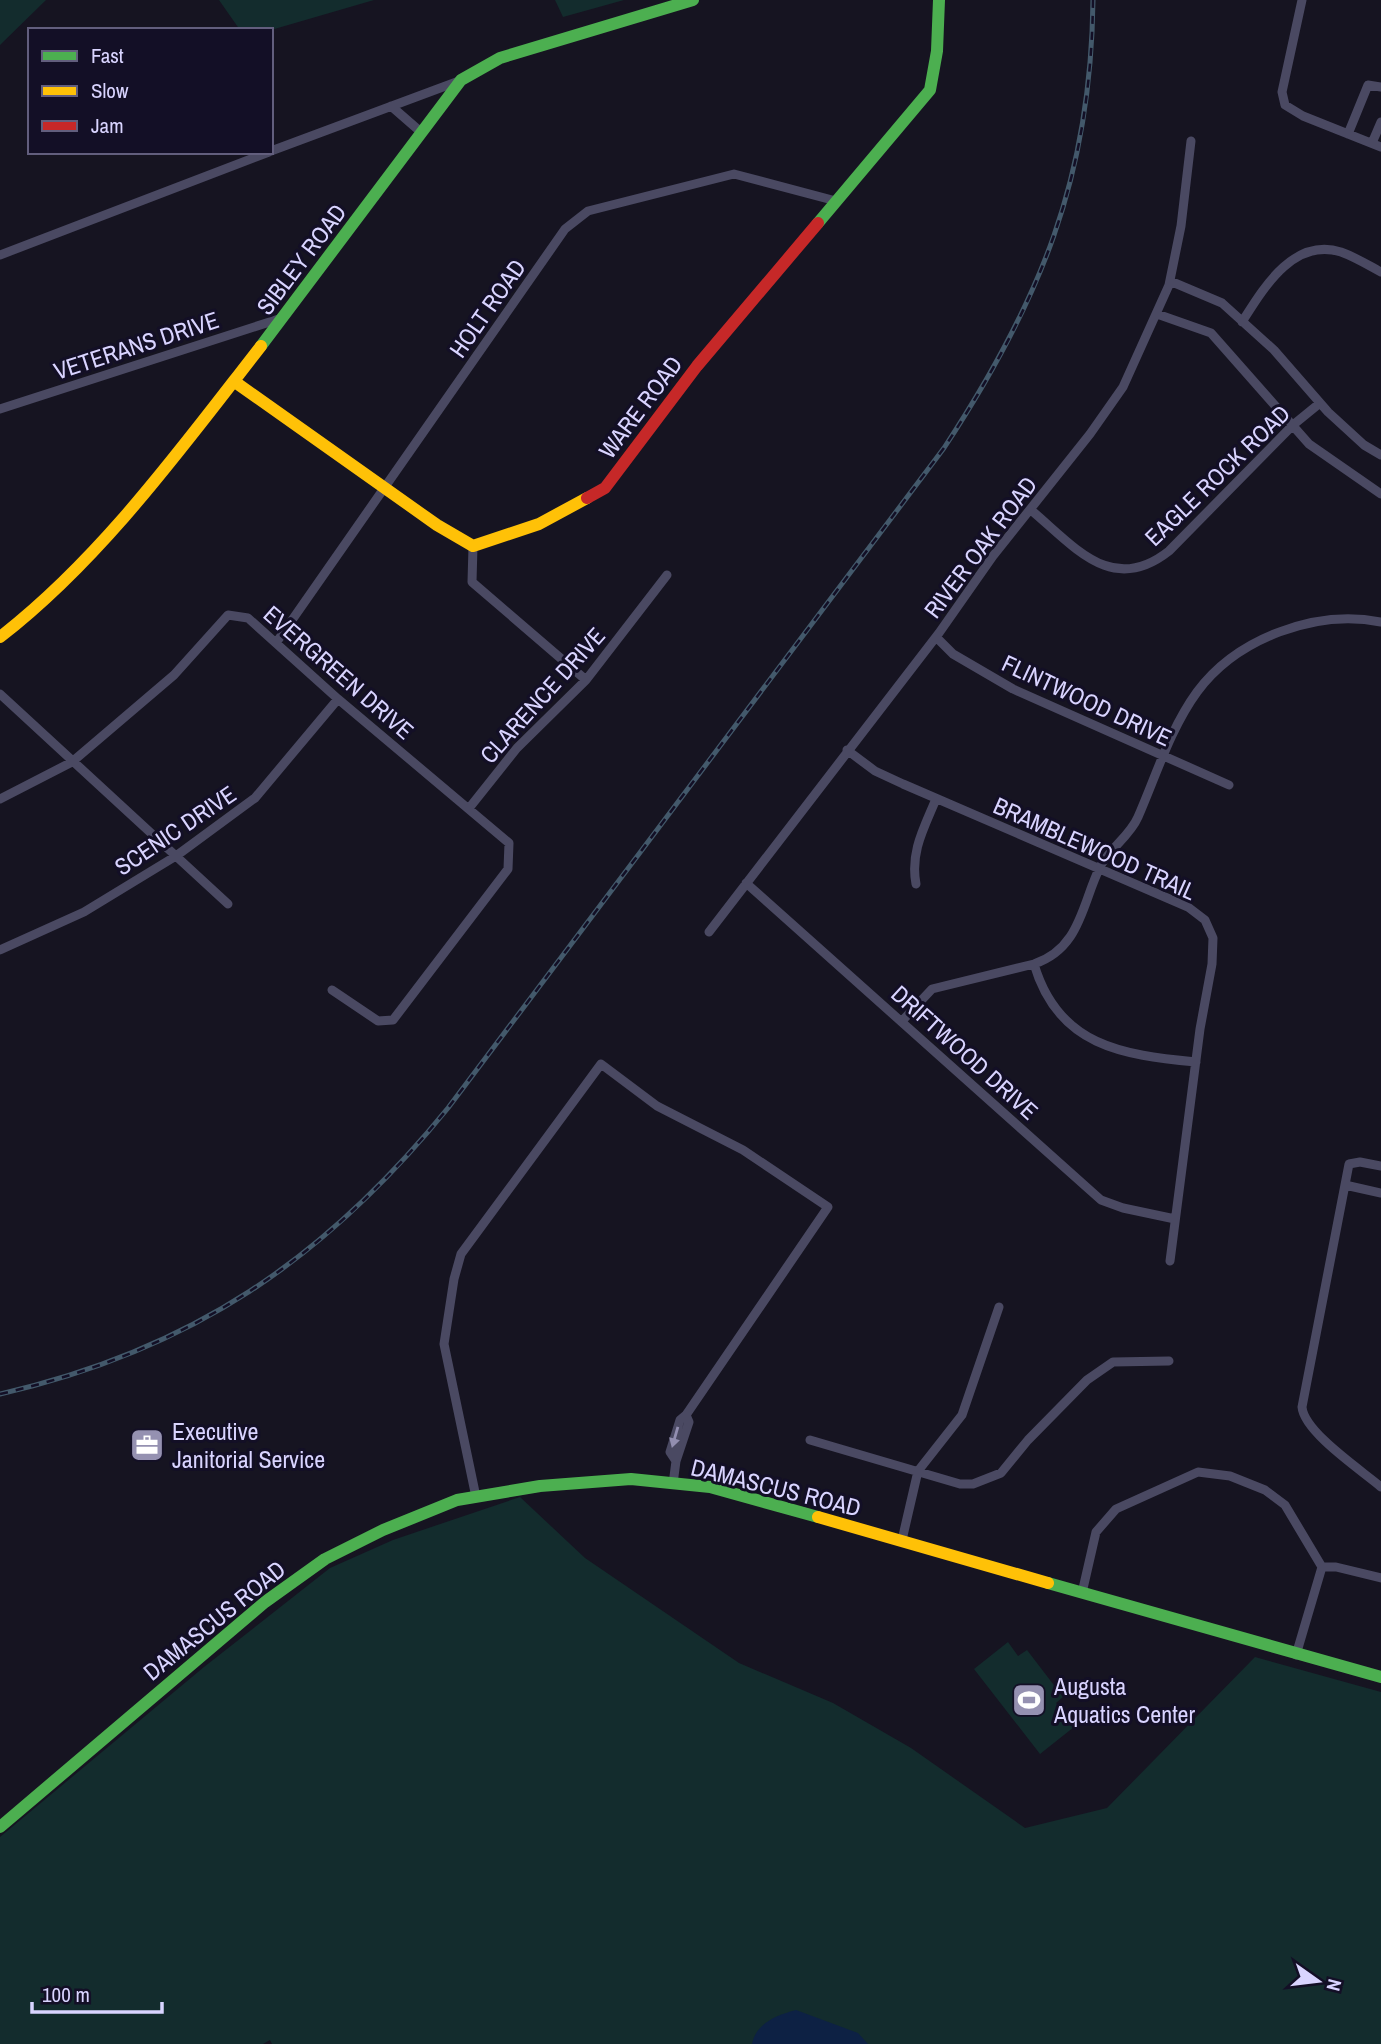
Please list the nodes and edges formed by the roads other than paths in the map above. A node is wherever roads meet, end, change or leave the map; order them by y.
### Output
1 (692, 0) edge
2 (939, 0) edge
3 (1302, 0) edge
4 (461, 80) junction
5 (1381, 87) edge
6 (391, 106) junction
7 (1381, 122) edge
8 (422, 134) junction
9 (1348, 134) junction
10 (1191, 142) dead end
11 (1376, 145) edge
12 (273, 151) edge
13 (265, 154) edge
14 (836, 201) junction
15 (0, 256) edge
16 (1381, 272) edge
17 (1170, 281) junction
18 (1157, 314) junction
19 (284, 317) junction
20 (1242, 322) junction
21 (235, 382) junction
22 (1320, 403) junction
23 (0, 409) edge
24 (1293, 425) junction
25 (1381, 455) edge
26 (385, 488) junction
27 (1381, 494) edge
28 (1031, 510) junction
29 (473, 546) junction
30 (667, 575) dead end
31 (1381, 622) edge
32 (0, 637) edge
33 (936, 637) junction
34 (276, 642) junction
35 (586, 680) junction
36 (0, 694) edge
37 (338, 699) junction
38 (847, 750) junction
39 (1163, 757) junction
40 (72, 762) junction
41 (1229, 785) dead end
42 (0, 799) edge
43 (936, 800) junction
44 (470, 807) junction
45 (176, 856) junction
46 (1100, 868) junction
47 (746, 883) junction
48 (916, 884) dead end
49 (228, 904) dead end
50 (709, 932) dead end
51 (0, 950) edge
52 (1034, 964) junction
53 (332, 990) dead end
54 (902, 1021) junction
55 (1196, 1062) junction
56 (1381, 1166) edge
57 (1345, 1185) junction
58 (1381, 1193) edge
59 (1175, 1219) junction
60 (1170, 1261) dead end
61 (999, 1307) dead end
62 (1169, 1361) dead end
63 (810, 1440) dead end
64 (918, 1471) junction
65 (673, 1483) junction
66 (1381, 1487) edge
67 (476, 1497) junction
68 (902, 1540) junction
69 (1322, 1567) junction
70 (1381, 1578) edge
71 (1082, 1593) junction
72 (1296, 1656) junction
73 (1381, 1677) edge
74 (0, 1827) edge

1 - 4 street, SIBLEY ROAD
2 - 14 street, WARE ROAD
3 - 9 street
4 - 6 street
4 - 8 street, SIBLEY ROAD
5 - 9 street
6 - 8 street
6 - 12 street
7 - 11 street
8 - 19 street, SIBLEY ROAD
9 - 11 street
10 - 17 street, RIVER OAK ROAD
13 - 15 street
14 - 26 street, HOLT ROAD
14 - 29 street, WARE ROAD
16 - 20 street
17 - 18 street, RIVER OAK ROAD
17 - 20 street
18 - 24 street
18 - 28 street, RIVER OAK ROAD
19 - 21 street, SIBLEY ROAD
19 - 23 street, VETERANS DRIVE
20 - 22 street
21 - 26 street
21 - 32 street, SIBLEY ROAD
22 - 24 street, EAGLE ROCK ROAD
22 - 25 street
24 - 27 street
24 - 28 street, EAGLE ROCK ROAD
26 - 29 street
26 - 34 street, HOLT ROAD
28 - 33 street, RIVER OAK ROAD
29 - 35 street
30 - 35 street, CLARENCE DRIVE
31 - 39 street
33 - 38 street, RIVER OAK ROAD
33 - 39 street, FLINTWOOD DRIVE
34 - 37 street, EVERGREEN DRIVE
34 - 40 street, EVERGREEN DRIVE
35 - 44 street, CLARENCE DRIVE
36 - 40 street
37 - 44 street, EVERGREEN DRIVE
37 - 45 street, SCENIC DRIVE
38 - 43 street, BRAMBLEWOOD TRAIL
38 - 47 street, RIVER OAK ROAD
39 - 41 street, FLINTWOOD DRIVE
39 - 46 street
40 - 42 street, EVERGREEN DRIVE
40 - 45 street
43 - 46 street, BRAMBLEWOOD TRAIL
43 - 48 street
44 - 53 street, EVERGREEN DRIVE
45 - 49 street
45 - 51 street, SCENIC DRIVE
46 - 52 street
46 - 55 street, BRAMBLEWOOD TRAIL
47 - 50 street, RIVER OAK ROAD
47 - 54 street, DRIFTWOOD DRIVE
52 - 54 street
52 - 55 street
54 - 59 street, DRIFTWOOD DRIVE
55 - 59 street, BRAMBLEWOOD TRAIL
56 - 57 street
57 - 58 street
57 - 66 street
59 - 60 street, BRAMBLEWOOD TRAIL
61 - 64 street
62 - 64 street
63 - 64 street
64 - 68 street
65 - 67 street, DAMASCUS ROAD
65 - 67 street
65 - 68 street, DAMASCUS ROAD
67 - 74 street, DAMASCUS ROAD
68 - 71 street, DAMASCUS ROAD
69 - 70 street
69 - 71 street
69 - 72 street
71 - 72 street, DAMASCUS ROAD
72 - 73 street, DAMASCUS ROAD

